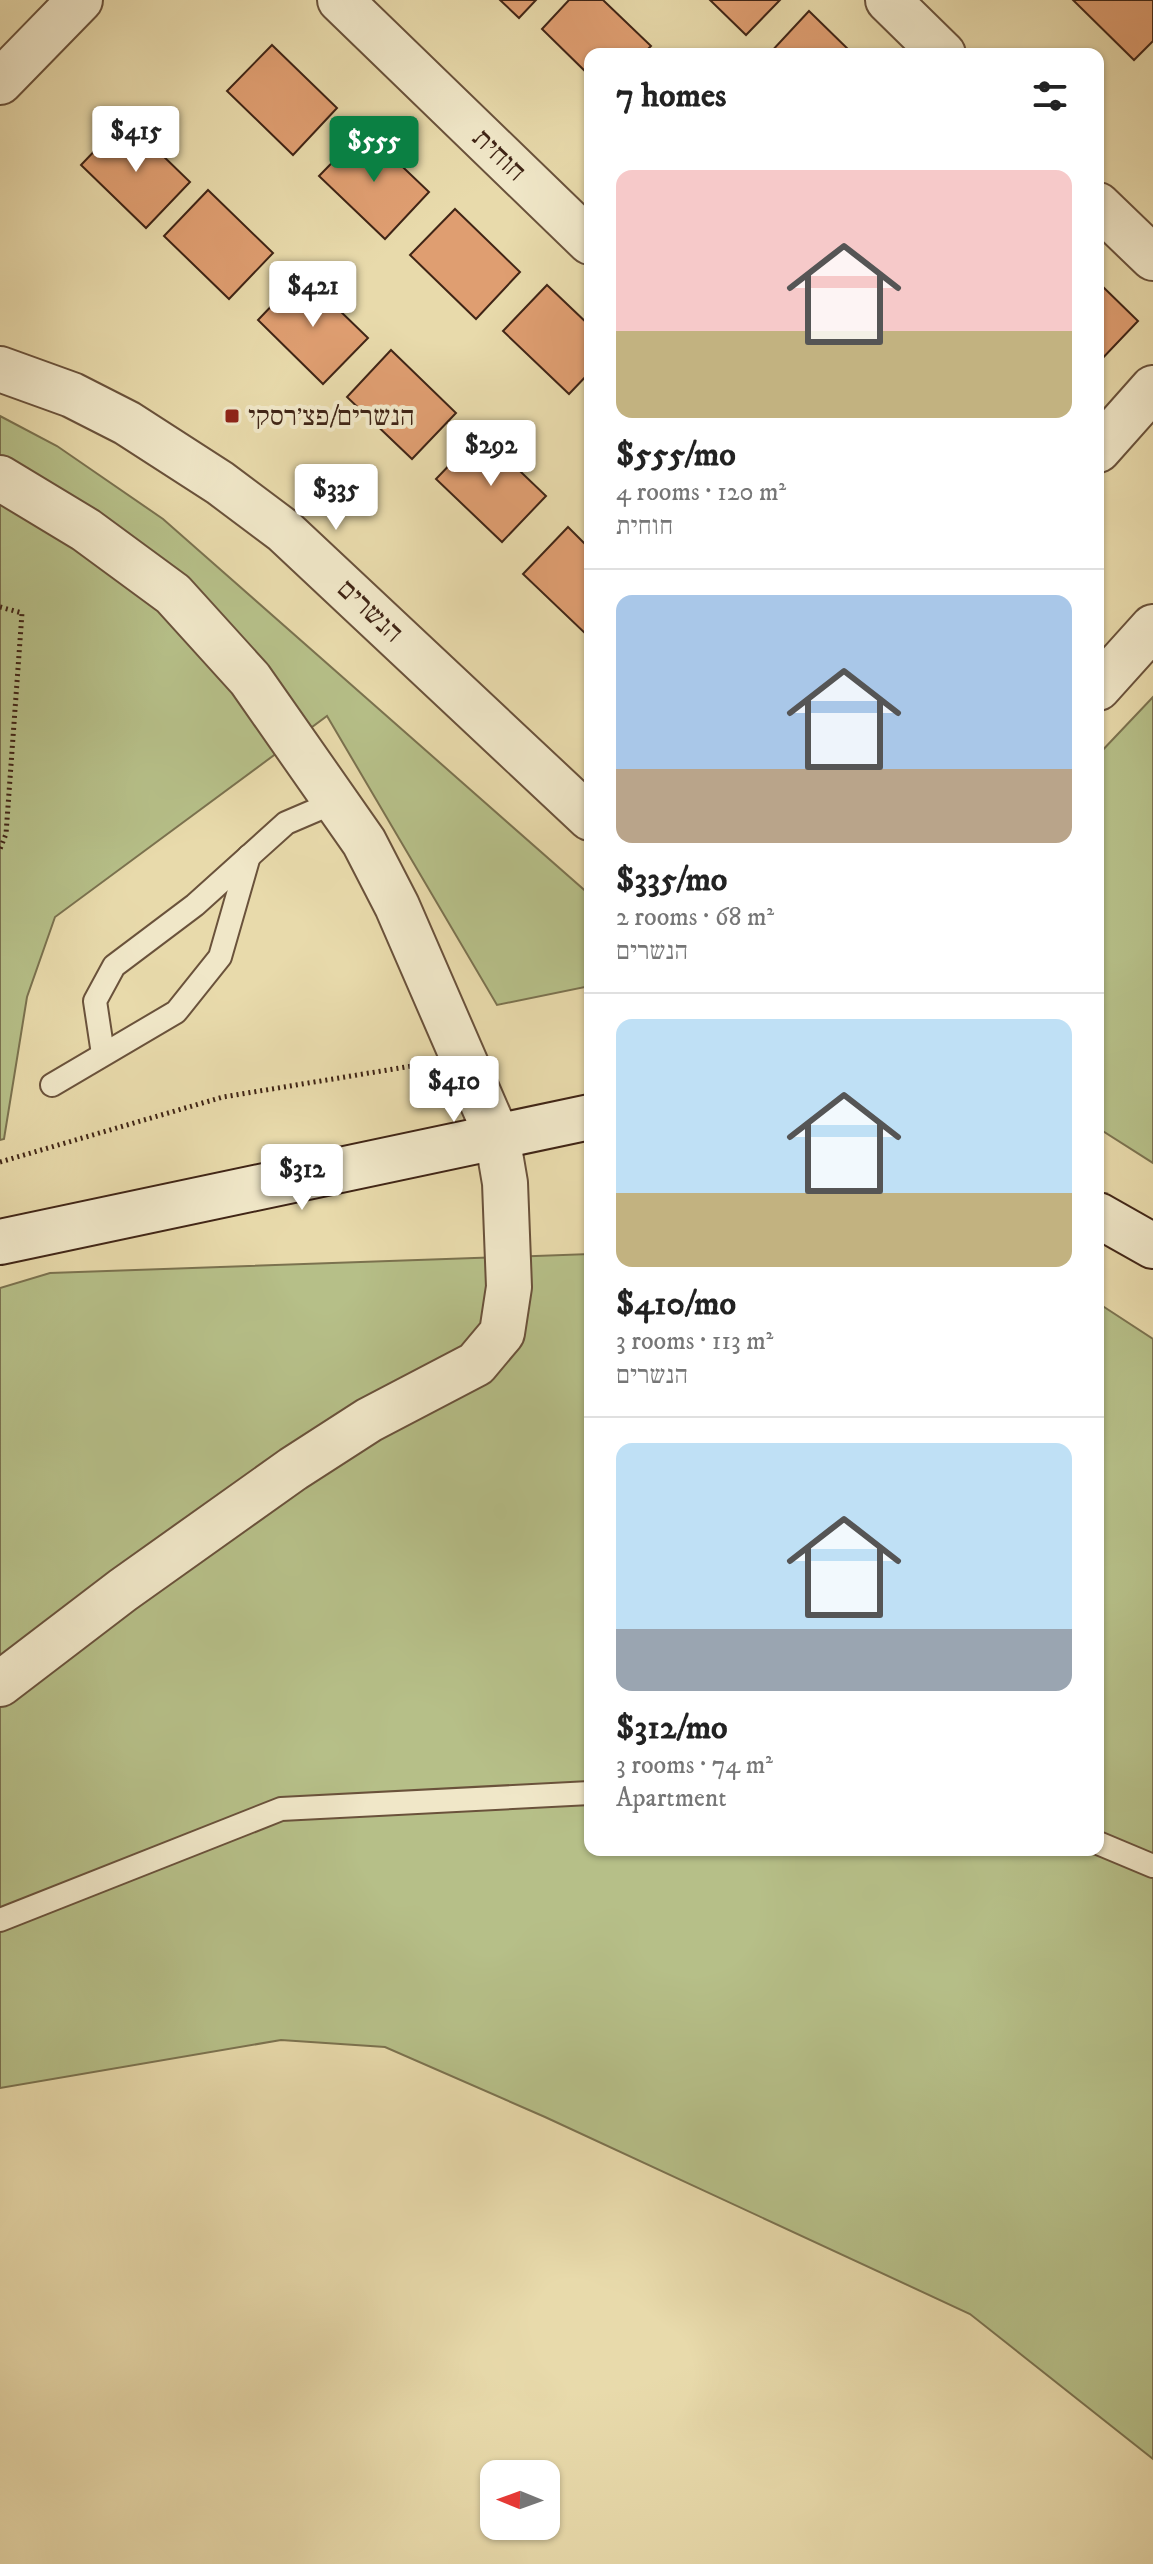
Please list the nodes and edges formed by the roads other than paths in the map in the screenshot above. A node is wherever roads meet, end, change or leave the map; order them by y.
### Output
1 (80, 0) edge
2 (340, 0) edge
3 (888, 0) edge
4 (937, 48) edge
5 (0, 82) edge
6 (1104, 211) edge
7 (584, 236) edge
8 (1153, 258) edge
9 (0, 369) edge
10 (1153, 388) edge
11 (1104, 443) edge
12 (0, 478) edge
13 (1153, 627) edge
14 (1104, 681) edge
15 (335, 802) junction
16 (584, 812) edge
17 (250, 856) junction
18 (103, 1054) junction
19 (52, 1085) dead end
20 (584, 1118) edge
21 (497, 1136) junction
22 (1104, 1218) edge
23 (0, 1242) edge
24 (1153, 1246) edge
25 (0, 1684) edge
26 (584, 1793) edge
27 (1104, 1846) edge
28 (1153, 1866) edge
29 (0, 1920) edge

1 - 5 street
2 - 7 street, חוחית
3 - 4 street
6 - 8 street
9 - 16 street, הנשרים
10 - 11 street
12 - 15 street
13 - 14 street
15 - 17 lane
15 - 21 street
17 - 18 lane
17 - 18 lane
18 - 19 lane
20 - 21 street
21 - 23 street
21 - 25 street
22 - 24 street
26 - 29 lane
27 - 28 lane

